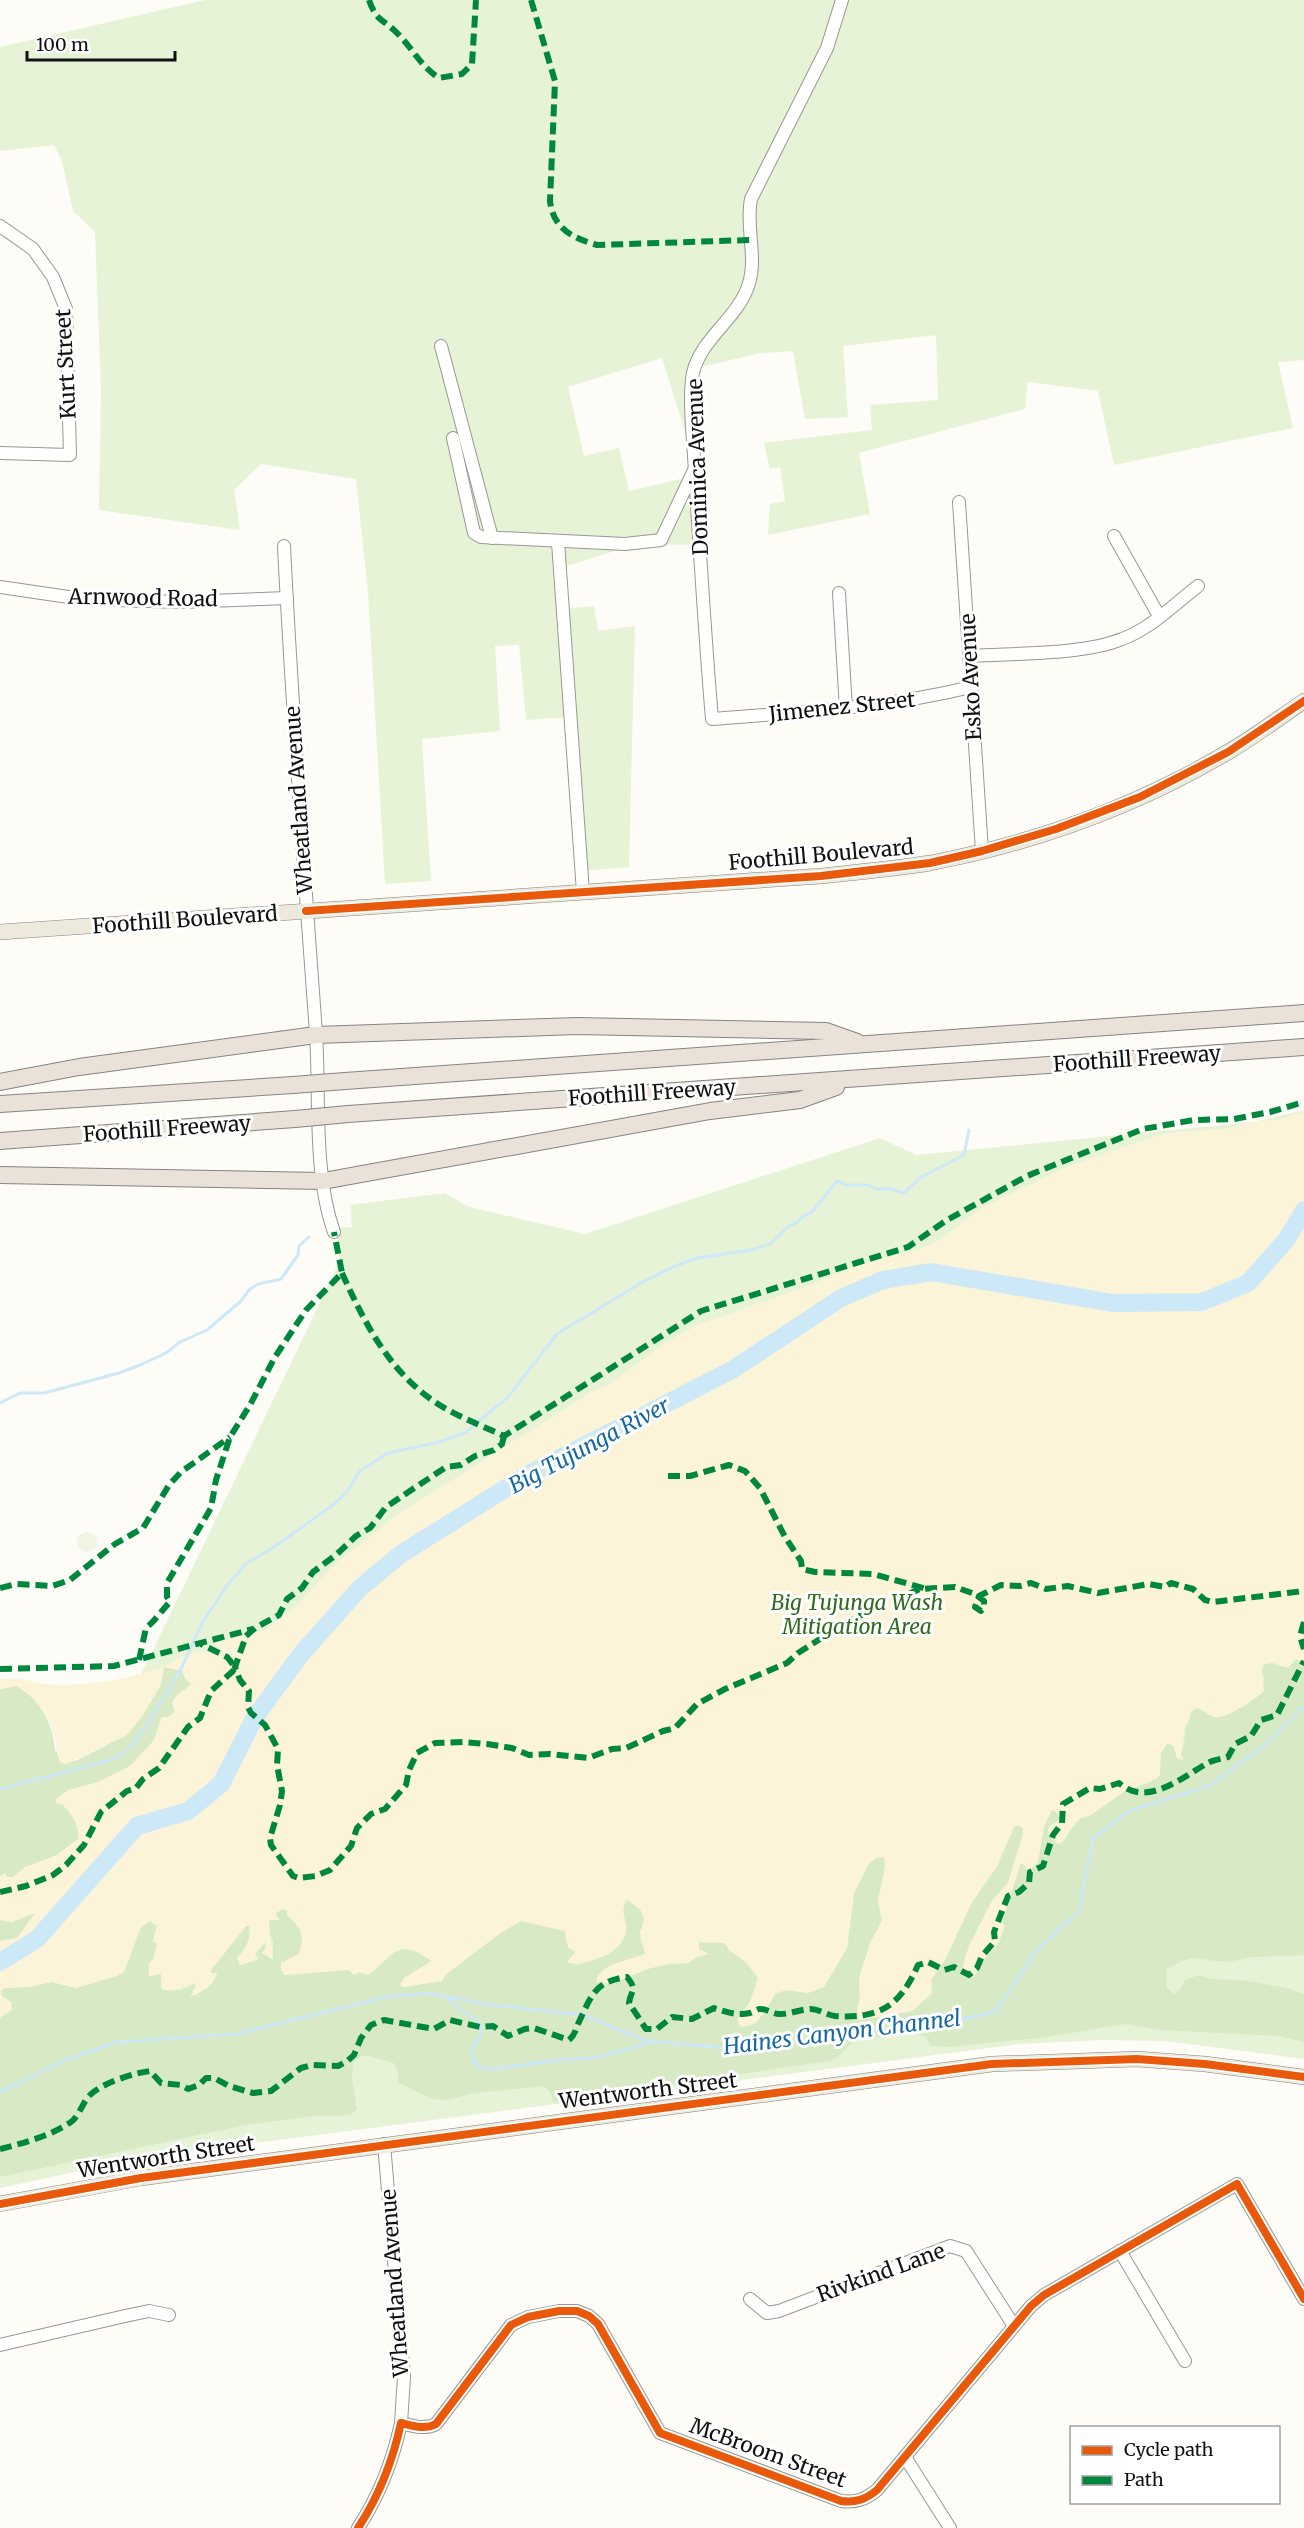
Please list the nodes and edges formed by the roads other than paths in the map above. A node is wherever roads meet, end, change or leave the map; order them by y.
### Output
1 (842, 0) edge
2 (0, 226) edge
3 (441, 346) dead end
4 (453, 438) dead end
5 (0, 453) edge
6 (695, 467) junction
7 (959, 502) dead end
8 (1114, 537) dead end
9 (492, 538) junction
10 (558, 542) junction
11 (284, 546) dead end
12 (1198, 586) dead end
13 (0, 587) edge
14 (839, 593) dead end
15 (287, 598) junction
16 (1160, 616) junction
17 (970, 656) junction
18 (970, 687) junction
19 (1304, 701) edge
20 (846, 709) junction
21 (712, 719) joint
22 (982, 851) junction
23 (582, 892) junction
24 (306, 912) junction
25 (0, 932) edge
26 (1304, 1013) edge
27 (316, 1035) junction
28 (863, 1044) junction
29 (1304, 1047) edge
30 (857, 1079) junction
31 (0, 1082) edge
32 (0, 1104) edge
33 (0, 1141) edge
34 (0, 1175) edge
35 (322, 1181) junction
36 (334, 1232) dead end
37 (1304, 2077) edge
38 (384, 2144) junction
39 (0, 2204) edge
40 (1120, 2251) junction
41 (750, 2299) dead end
42 (1304, 2299) edge
43 (169, 2315) dead end
44 (1014, 2326) junction
45 (0, 2345) edge
46 (1185, 2361) dead end
47 (401, 2423) junction
48 (905, 2457) junction
49 (358, 2528) edge
50 (950, 2528) edge

1 - 6 street, Dominica Avenue
2 - 5 street, Kurt Street
3 - 9 street
4 - 9 street
6 - 10 street
6 - 21 street, Dominica Avenue
7 - 17 street, Esko Avenue
8 - 16 street
9 - 10 street
10 - 23 street
11 - 15 street, Wheatland Avenue
12 - 16 street
13 - 15 street, Arnwood Road
14 - 20 street
15 - 24 street, Wheatland Avenue
16 - 17 street
17 - 18 street, Esko Avenue
18 - 20 street, Jimenez Street
18 - 22 street, Esko Avenue
19 - 22 main road, Foothill Boulevard
20 - 21 street, Jimenez Street
22 - 23 main road, Foothill Boulevard
23 - 24 main road, Foothill Boulevard
24 - 25 main road, Foothill Boulevard
24 - 27 street, Wheatland Avenue
26 - 28 highway, Foothill Freeway
27 - 28 highway
27 - 31 highway
27 - 35 street, Wheatland Avenue
28 - 32 highway, Foothill Freeway, bridge
29 - 30 highway, Foothill Freeway
30 - 33 highway, Foothill Freeway, bridge
30 - 35 highway
34 - 35 highway
35 - 36 street, Wheatland Avenue
37 - 38 main road, Wentworth Street
38 - 39 main road, Wentworth Street
38 - 47 street, Wheatland Avenue
40 - 42 street, McBroom Street
40 - 44 street, McBroom Street
40 - 46 street
41 - 44 street, Rivkind Lane
43 - 45 street
44 - 48 street, McBroom Street
47 - 48 street, McBroom Street
47 - 49 street
48 - 50 street

